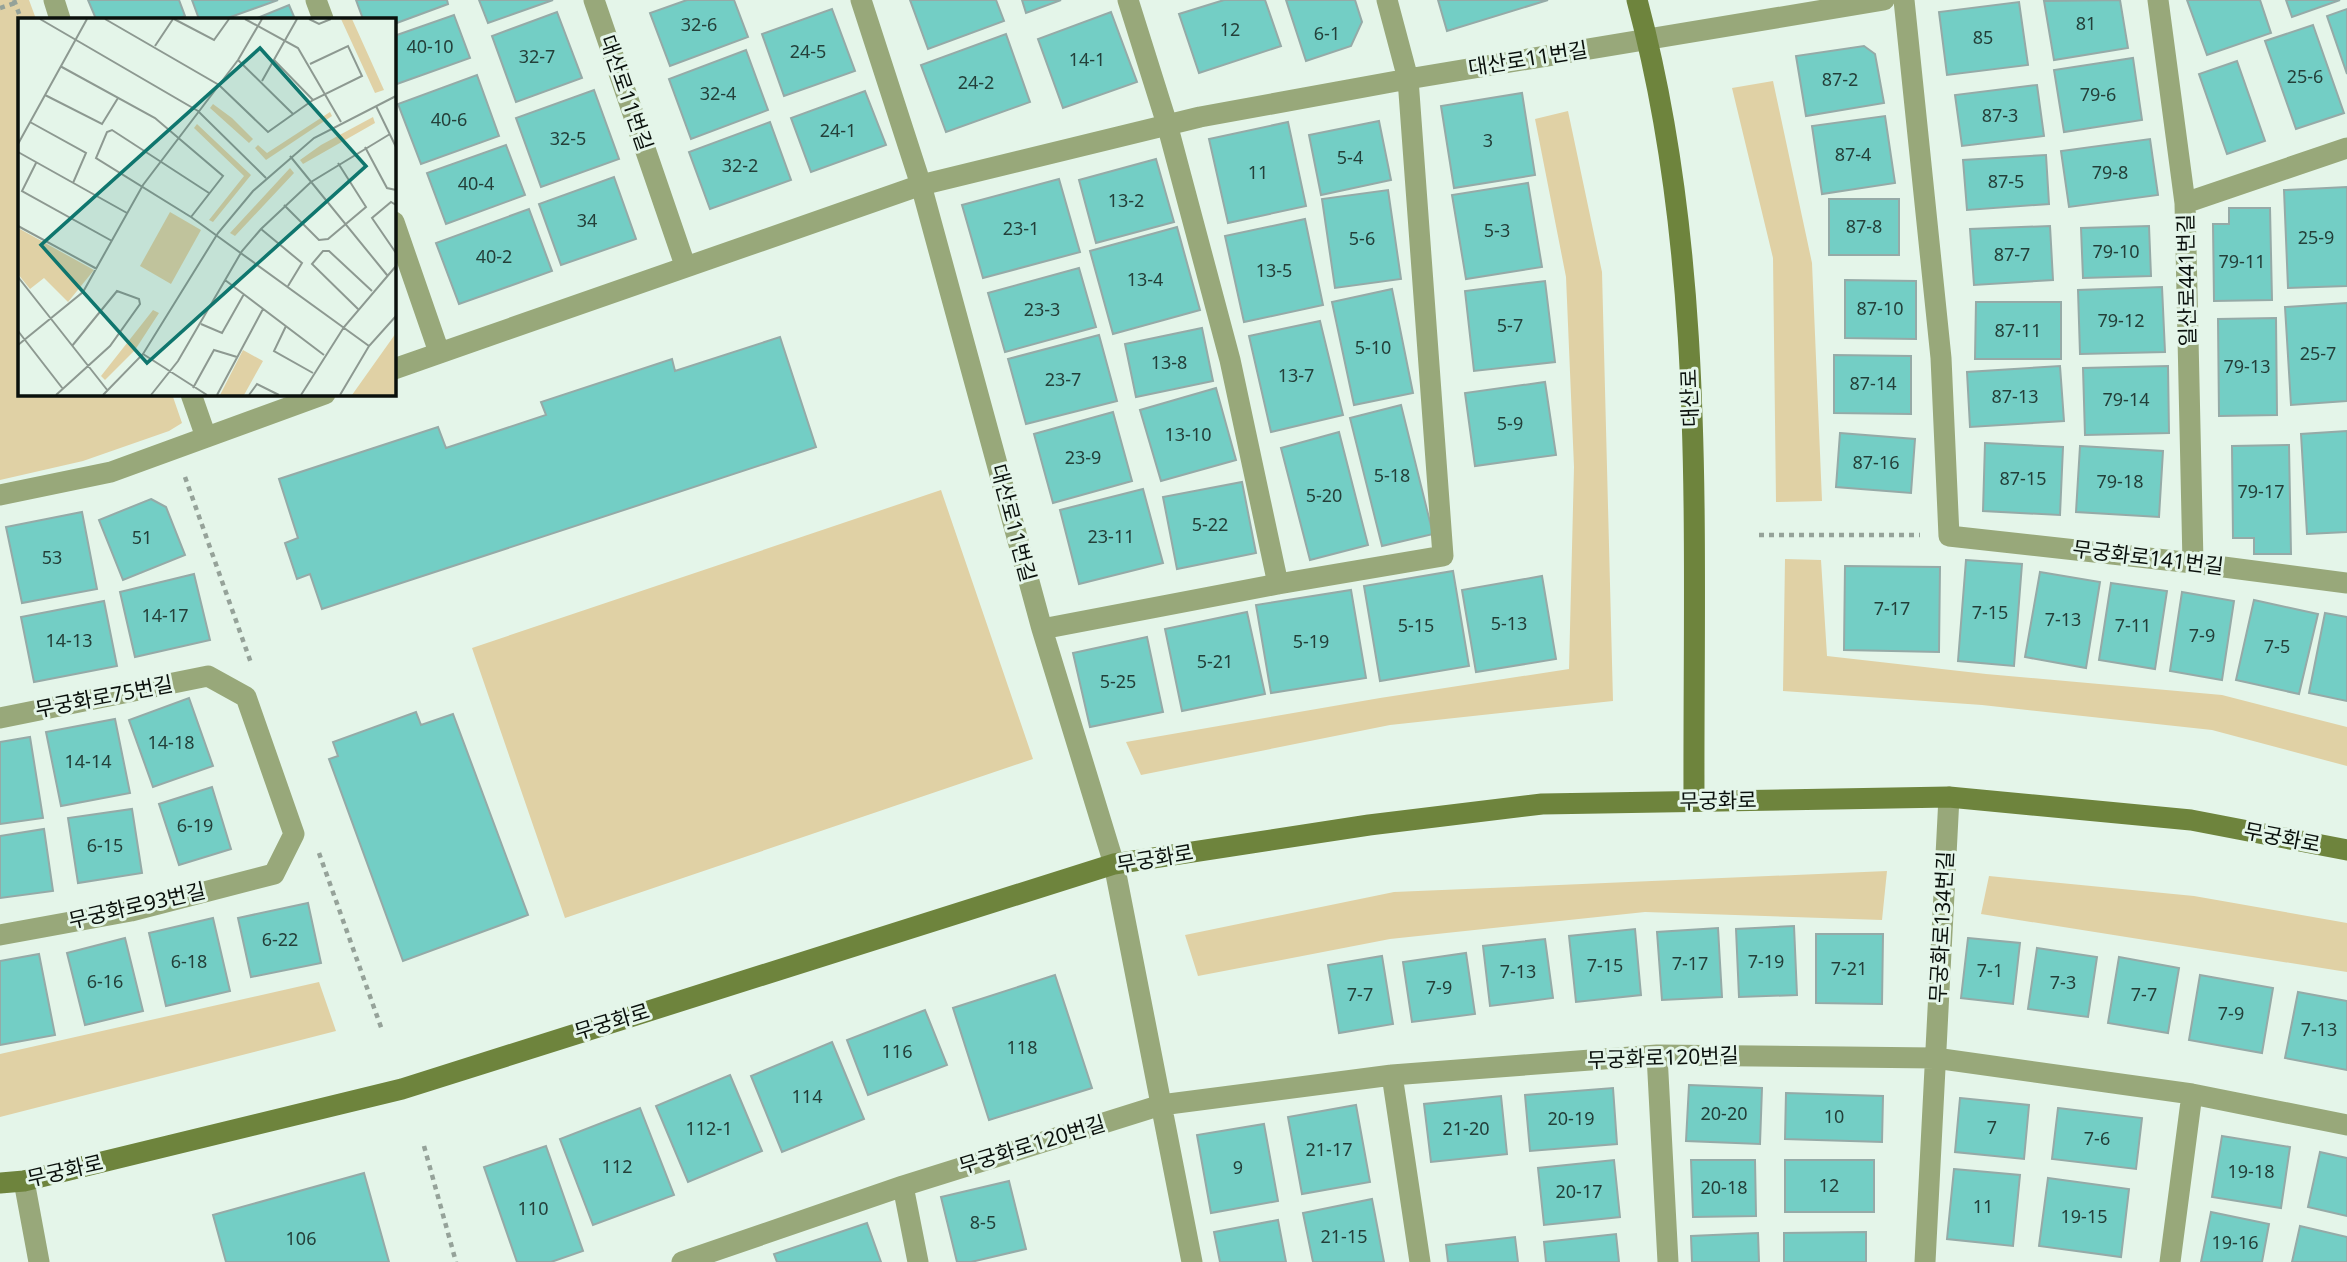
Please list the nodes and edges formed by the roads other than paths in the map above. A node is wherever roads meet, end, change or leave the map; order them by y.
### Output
1 (54, 0) edge
2 (316, 0) edge
3 (594, 0) edge
4 (861, 0) edge
5 (1128, 0) edge
6 (1387, 0) edge
7 (1637, 0) edge
8 (1884, 0) edge
9 (1904, 0) edge
10 (2158, 0) edge
11 (60, 18) edge
12 (323, 18) edge
13 (1647, 39) junction
14 (1408, 79) junction
15 (1167, 124) junction
16 (2347, 148) edge
17 (921, 185) junction
18 (2185, 203) junction
19 (396, 228) edge
20 (685, 265) junction
21 (439, 352) junction
22 (396, 368) edge
23 (192, 396) edge
24 (319, 396) edge
25 (206, 437) junction
26 (0, 495) edge
27 (2193, 562) junction
28 (2347, 583) edge
29 (1278, 584) junction
30 (1042, 629) junction
31 (0, 718) edge
32 (1949, 797) junction
33 (1693, 801) junction
34 (2347, 850) edge
35 (1114, 864) junction
36 (274, 874) joint
37 (0, 935) edge
38 (1657, 1055) junction
39 (1935, 1058) junction
40 (1392, 1075) junction
41 (2192, 1094) junction
42 (1161, 1105) junction
43 (2347, 1125) edge
44 (24, 1181) junction
45 (0, 1184) edge
46 (903, 1186) junction
47 (38, 1262) edge
48 (682, 1262) edge
49 (918, 1262) edge
50 (1192, 1262) edge
51 (1420, 1262) edge
52 (1668, 1262) edge
53 (1925, 1262) edge
54 (2170, 1262) edge

1 - 11 street
2 - 12 street
3 - 20 street, 대산로11번길
4 - 17 street, 대산로11번길
5 - 15 street
6 - 14 street
7 - 13 main road, 대산로
8 - 13 street
9 - 27 street, 무궁화로141번길
10 - 18 street, 일산로441번길
13 - 14 street, 대산로11번길
13 - 33 main road, 대산로
14 - 15 street, 대산로11번길
14 - 29 street
15 - 17 street, 대산로11번길
15 - 29 street
16 - 18 street
17 - 20 street, 대산로11번길
17 - 30 street, 대산로11번길
18 - 27 street, 일산로441번길
19 - 21 street
20 - 21 street, 대산로11번길
21 - 22 street, 대산로11번길
23 - 25 street
24 - 25 street
25 - 26 street
27 - 28 street, 무궁화로141번길
29 - 30 street
30 - 35 street, 대산로11번길
31 - 36 street, 무궁화로75번길
32 - 33 main road, 무궁화로
32 - 34 main road, 무궁화로
32 - 39 street, 무궁화로134번길
33 - 35 main road, 무궁화로
35 - 42 street
35 - 44 main road, 무궁화로
36 - 37 street, 무궁화로93번길
38 - 39 street, 무궁화로120번길
38 - 40 street, 무궁화로120번길
38 - 52 street
39 - 41 street
39 - 53 street, 무궁화로134번길
40 - 42 street, 무궁화로120번길
40 - 51 street
41 - 43 street
41 - 54 street
42 - 46 street, 무궁화로120번길
42 - 50 street
44 - 45 main road, 무궁화로
44 - 47 street
46 - 48 street, 무궁화로120번길
46 - 49 street

